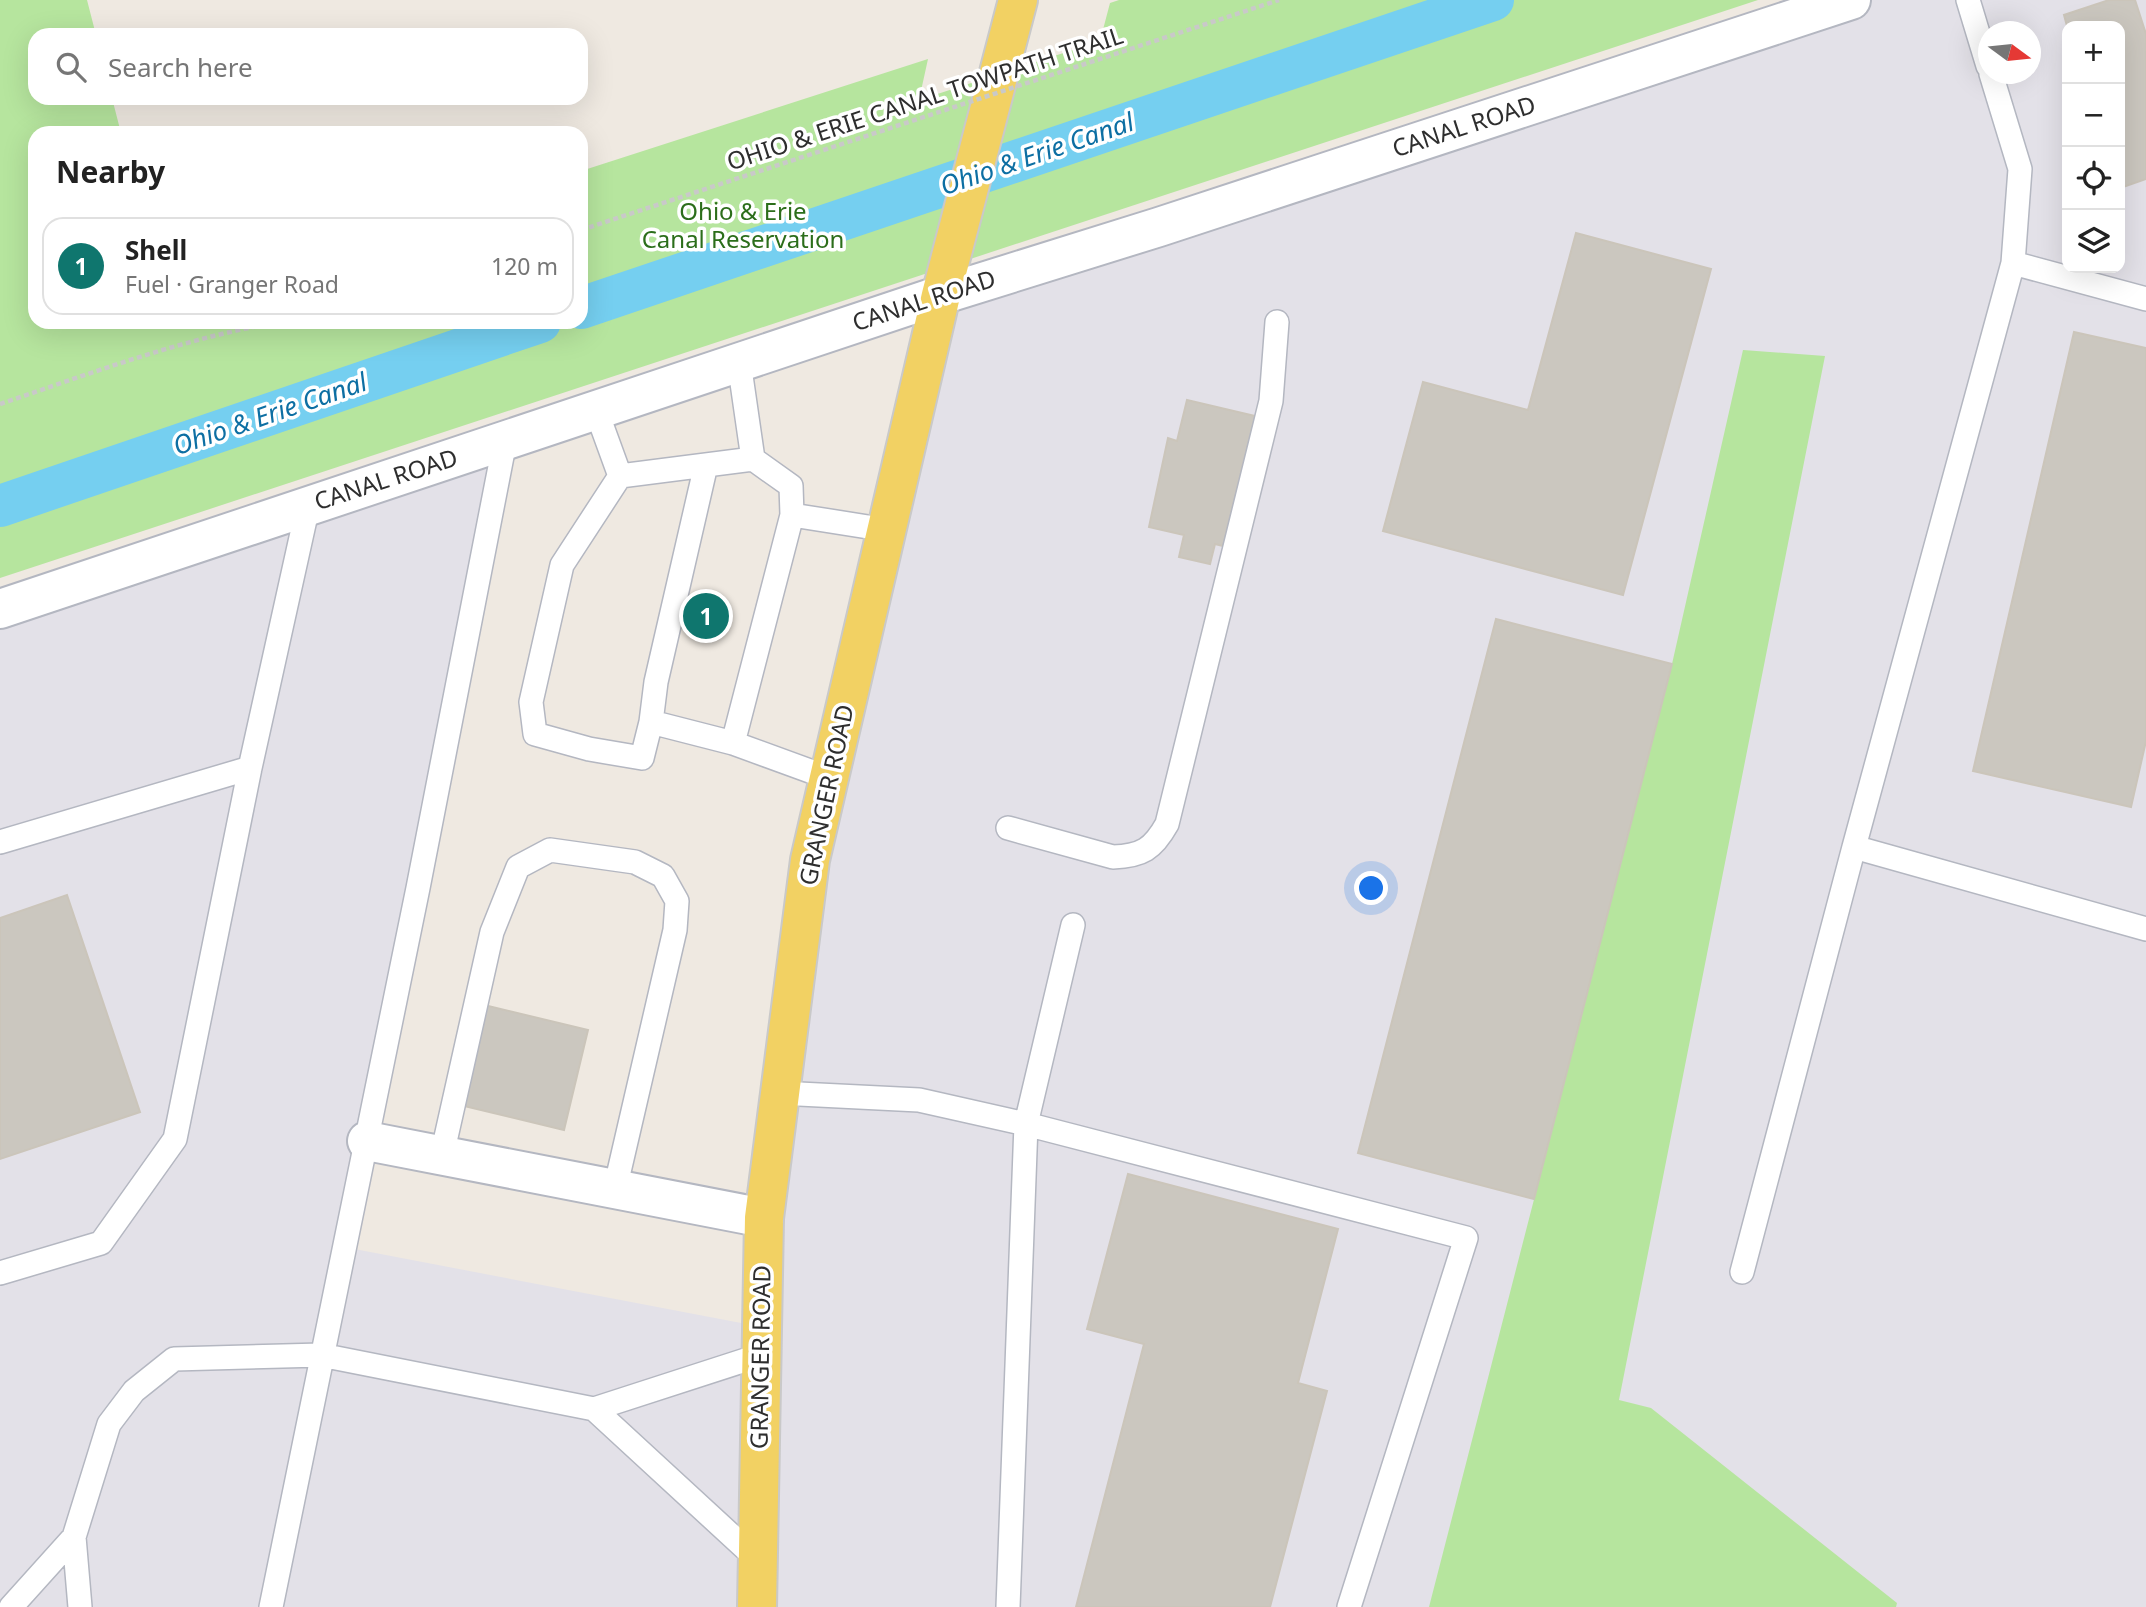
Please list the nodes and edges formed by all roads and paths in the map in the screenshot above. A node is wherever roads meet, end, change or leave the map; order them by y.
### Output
1 (1018, 0) edge
2 (1279, 0) edge
3 (1851, 0) edge
4 (1968, 0) edge
5 (1978, 31) edge
6 (1994, 84) edge
7 (588, 228) edge
8 (2014, 263) junction
9 (942, 295) junction
10 (2146, 299) edge
11 (1277, 322) dead end
12 (238, 329) edge
13 (739, 362) junction
14 (0, 404) edge
15 (596, 410) junction
16 (505, 441) junction
17 (753, 459) junction
18 (706, 465) junction
19 (620, 477) junction
20 (308, 506) junction
21 (792, 515) junction
22 (887, 530) junction
23 (0, 609) edge
24 (651, 722) junction
25 (733, 743) junction
26 (250, 768) junction
27 (829, 778) junction
28 (1008, 828) dead end
29 (0, 842) edge
30 (1854, 847) junction
31 (1073, 925) dead end
32 (2146, 929) edge
33 (779, 1093) junction
34 (1026, 1124) junction
35 (367, 1141) junction
36 (442, 1155) junction
37 (615, 1189) junction
38 (764, 1218) junction
39 (1742, 1272) dead end
40 (0, 1273) edge
41 (321, 1355) junction
42 (761, 1355) junction
43 (594, 1409) junction
44 (74, 1537) junction
45 (758, 1560) junction
46 (11, 1607) edge
47 (80, 1607) edge
48 (271, 1607) edge
49 (757, 1607) edge
50 (1008, 1607) edge
51 (1349, 1607) edge

1 - 9 main road, GRANGER ROAD
2 - 7 path, OHIO & ERIE CANAL TOWPATH TRAIL, bridge
3 - 9 street, CANAL ROAD
4 - 5 lane
6 - 8 lane
8 - 10 lane
8 - 30 lane
9 - 13 street, CANAL ROAD
9 - 22 main road, GRANGER ROAD
11 - 28 lane
12 - 14 path
13 - 15 street, CANAL ROAD
13 - 17 lane
15 - 16 street, CANAL ROAD
15 - 19 lane
16 - 20 street, CANAL ROAD
16 - 35 lane
17 - 18 lane
17 - 21 lane
18 - 19 lane
18 - 24 lane
19 - 24 lane
20 - 23 street, CANAL ROAD
20 - 26 lane
21 - 22 lane
21 - 25 lane
22 - 27 main road, GRANGER ROAD
24 - 25 lane
25 - 27 lane
26 - 29 lane
26 - 40 lane
27 - 33 main road, GRANGER ROAD
30 - 32 lane
30 - 39 lane
31 - 34 lane
33 - 34 lane
33 - 38 main road, GRANGER ROAD
34 - 50 lane
34 - 51 lane
35 - 36 street
35 - 41 lane
36 - 37 street
36 - 37 lane
37 - 38 street
38 - 42 main road, GRANGER ROAD
41 - 43 lane
41 - 44 lane
41 - 48 lane
42 - 43 lane
42 - 45 main road, GRANGER ROAD
43 - 45 lane
44 - 46 lane
44 - 47 lane
45 - 49 main road, GRANGER ROAD

